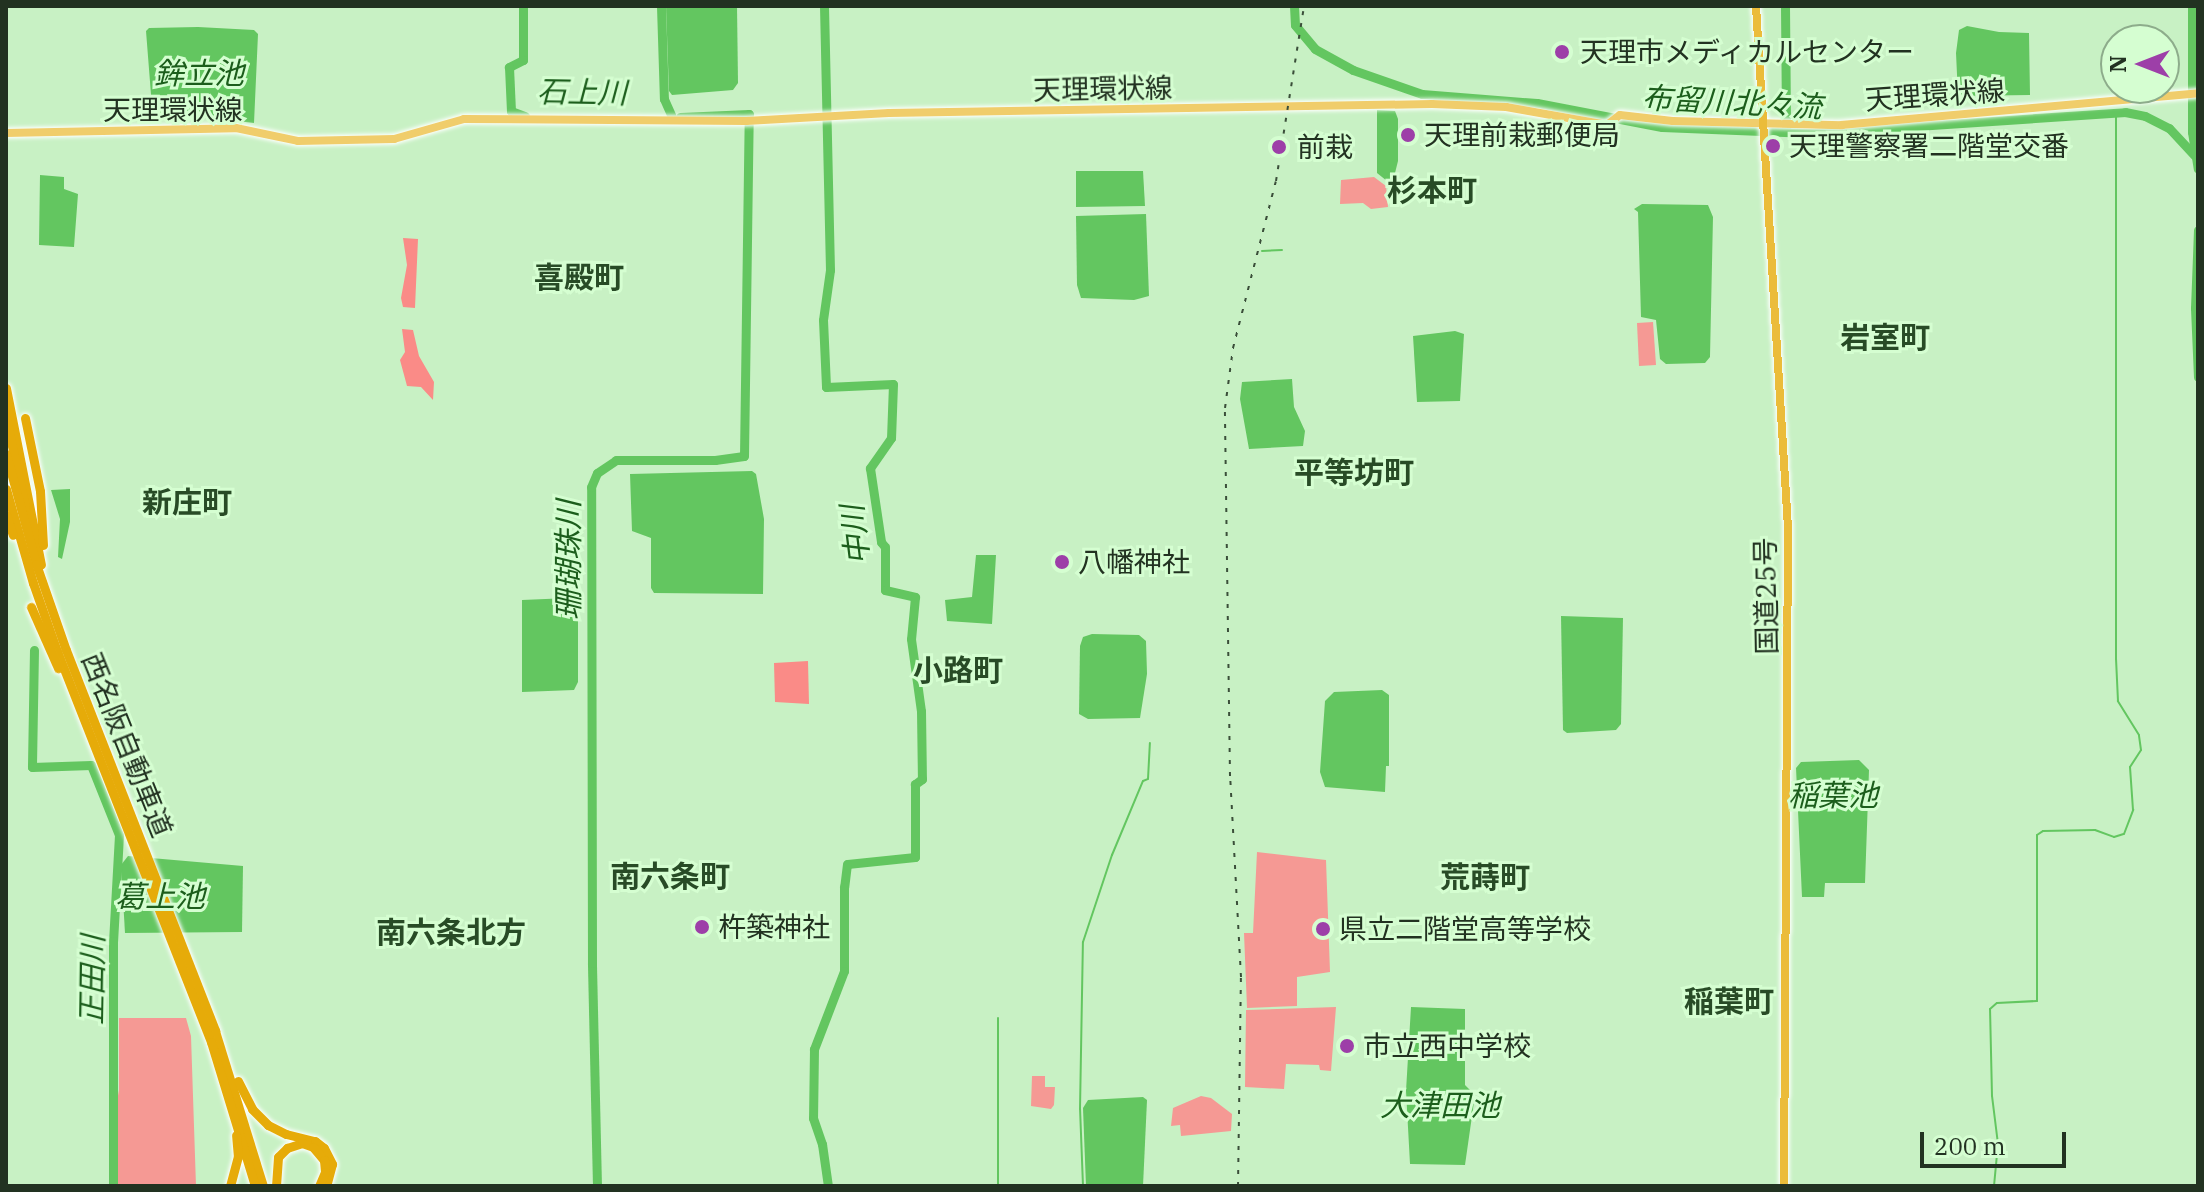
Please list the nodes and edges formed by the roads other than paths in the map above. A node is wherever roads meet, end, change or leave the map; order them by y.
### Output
1 (1756, 6) edge
2 (2193, 93) edge
3 (1763, 126) junction
4 (6, 133) edge
5 (6, 388) edge
6 (6, 401) edge
7 (6, 418) edge
8 (25, 418) dead end
9 (6, 436) edge
10 (6, 454) edge
11 (6, 489) edge
12 (6, 503) edge
13 (6, 515) edge
14 (6, 525) edge
15 (33, 583) junction
16 (47, 596) junction
17 (31, 607) dead end
18 (91, 736) junction
19 (137, 840) junction
20 (181, 950) junction
21 (215, 1031) junction
22 (211, 1042) junction
23 (230, 1186) edge
24 (255, 1186) edge
25 (263, 1186) edge
26 (276, 1186) edge
27 (319, 1186) edge
28 (326, 1186) edge
29 (1784, 1186) edge

1 - 3 highway, 国道25号
2 - 3 main road, 天理環状線
3 - 4 main road, 天理環状線
3 - 29 highway, 国道25号
5 - 16 highway
6 - 16 highway
7 - 16 highway
8 - 16 highway
9 - 16 highway
10 - 16 highway, 西名阪自動車道
11 - 15 highway, 西名阪自動車道
12 - 15 highway
13 - 15 highway
14 - 15 highway
15 - 18 highway, 西名阪自動車道
16 - 19 highway, 西名阪自動車道
17 - 18 highway
18 - 19 highway, 西名阪自動車道
19 - 20 highway, 西名阪自動車道
20 - 21 highway, 西名阪自動車道
20 - 22 highway, 西名阪自動車道
21 - 25 highway, 西名阪自動車道
21 - 28 highway
22 - 23 highway
22 - 24 highway, 西名阪自動車道
26 - 27 highway

